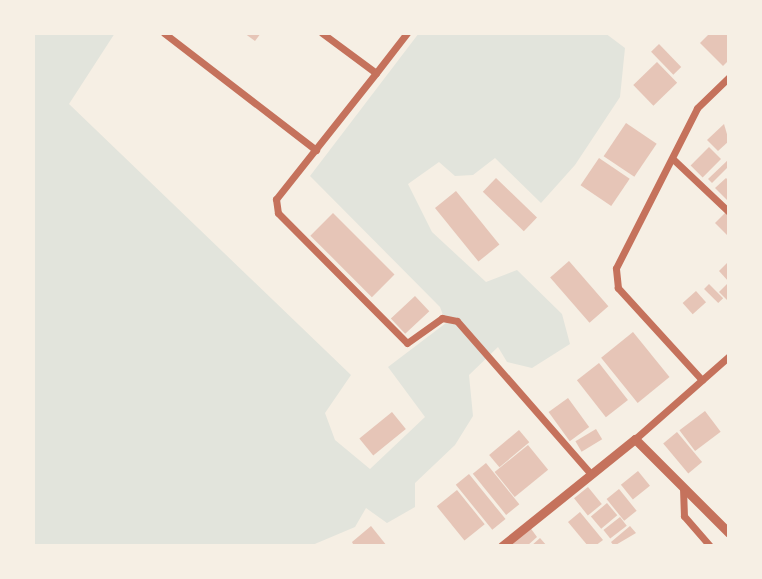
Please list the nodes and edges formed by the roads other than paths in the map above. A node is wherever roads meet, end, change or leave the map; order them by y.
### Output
1 (164, 33) edge
2 (322, 33) edge
3 (407, 33) edge
4 (376, 73) junction
5 (729, 77) edge
6 (316, 150) junction
7 (674, 160) junction
8 (729, 212) edge
9 (729, 356) edge
10 (702, 380) junction
11 (635, 439) junction
12 (590, 473) junction
13 (683, 488) junction
14 (729, 533) edge
15 (502, 546) edge
16 (710, 546) edge

1 - 6 street
2 - 4 street
3 - 4 street
4 - 6 street
5 - 7 street
6 - 12 street
7 - 8 street
7 - 10 street
9 - 10 street
10 - 11 street
11 - 12 street
11 - 13 street
12 - 15 street
13 - 14 street
13 - 16 street

